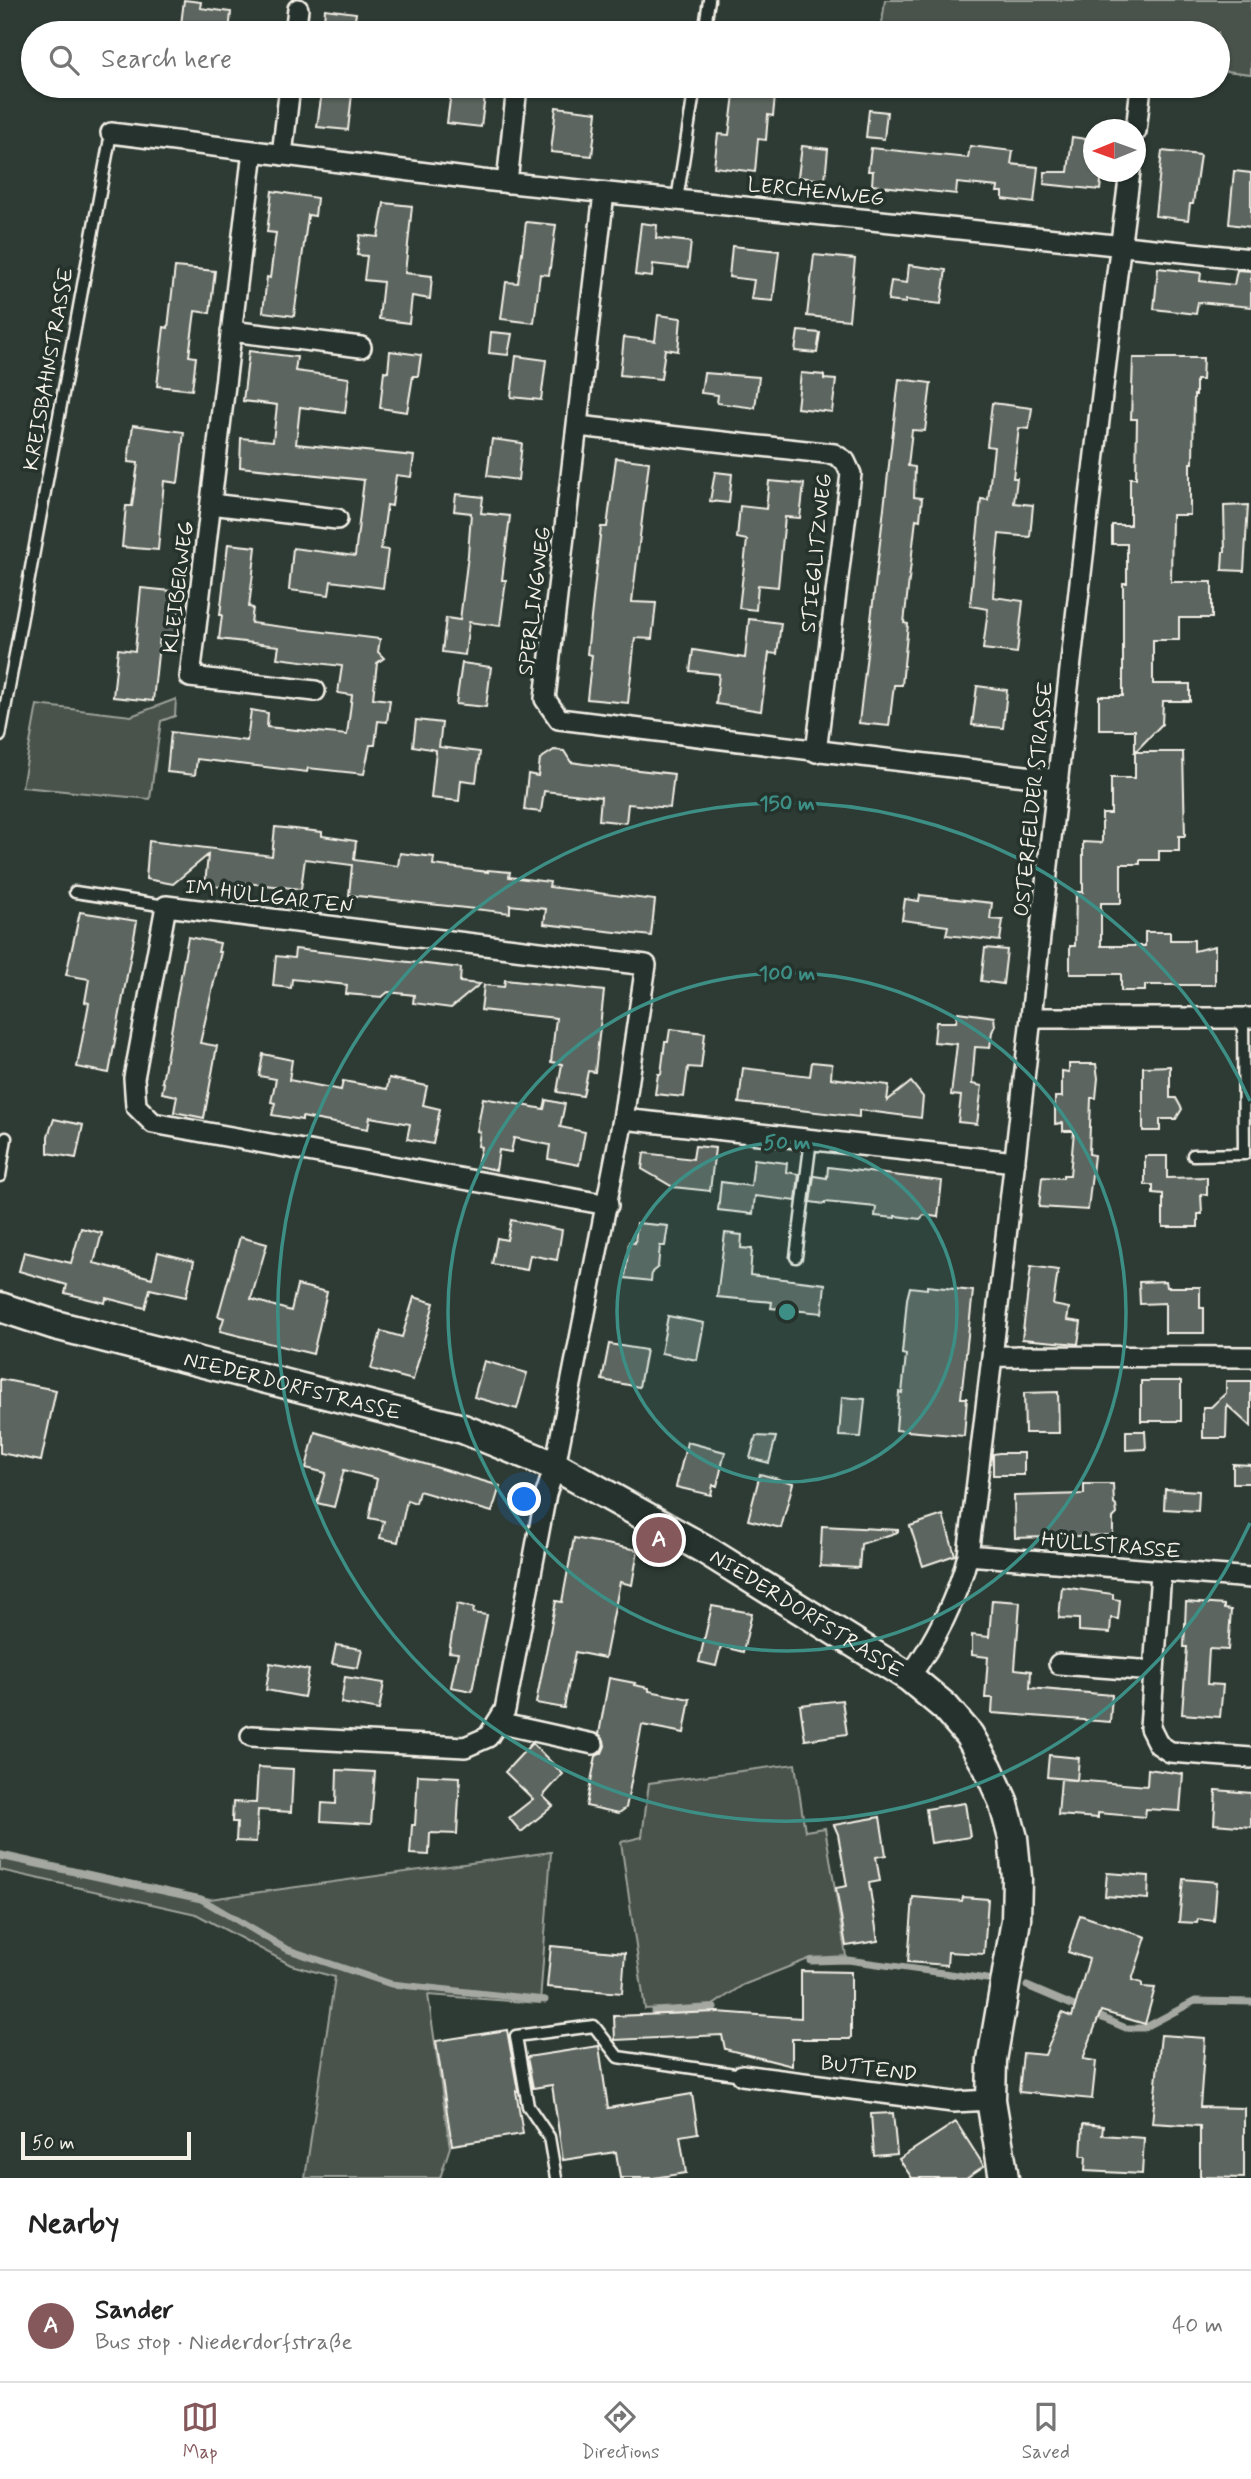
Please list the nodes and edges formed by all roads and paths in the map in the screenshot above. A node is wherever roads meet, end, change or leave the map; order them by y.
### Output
1 (709, 0) edge
2 (298, 9) dead end
3 (296, 21) edge
4 (706, 21) edge
5 (289, 98) edge
6 (516, 98) edge
7 (693, 98) edge
8 (1140, 98) edge
9 (1137, 119) edge
10 (111, 133) joint
11 (253, 151) junction
12 (282, 155) junction
13 (1129, 182) edge
14 (507, 183) junction
15 (604, 193) junction
16 (677, 200) junction
17 (1121, 247) junction
18 (1251, 259) edge
19 (231, 331) junction
20 (361, 347) dead end
21 (578, 426) junction
22 (211, 504) junction
23 (337, 519) dead end
24 (315, 691) dead end
25 (0, 736) edge
26 (816, 752) junction
27 (1058, 780) junction
28 (75, 892) dead end
29 (166, 906) junction
30 (1032, 1018) junction
31 (1247, 1018) edge
32 (623, 1119) junction
33 (6, 1138) dead end
34 (811, 1139) junction
35 (1193, 1155) dead end
36 (1015, 1161) junction
37 (0, 1176) edge
38 (607, 1205) junction
39 (796, 1256) dead end
40 (0, 1307) edge
41 (993, 1356) junction
42 (1251, 1357) edge
43 (555, 1466) junction
44 (968, 1555) junction
45 (1161, 1572) junction
46 (1251, 1578) edge
47 (1059, 1664) dead end
48 (1154, 1671) junction
49 (909, 1677) junction
50 (498, 1723) junction
51 (251, 1735) dead end
52 (593, 1744) dead end
53 (1251, 1758) edge
54 (742, 2074) joint
55 (991, 2100) junction
56 (556, 2178) edge
57 (1004, 2178) edge

1 - 4 lane
2 - 3 street
5 - 12 street
6 - 14 street
7 - 16 lane
8 - 9 street
10 - 11 street, LERCHENWEG
10 - 25 lane, KREISBAHNSTRASSE
11 - 12 street, LERCHENWEG
11 - 19 street, KLEIBERWEG
12 - 14 street, LERCHENWEG
13 - 17 street
14 - 15 street, LERCHENWEG
15 - 16 street, LERCHENWEG
15 - 21 street, SPERLINGWEG
16 - 17 street, LERCHENWEG
17 - 18 street, LERCHENWEG
17 - 27 street, OSTERFELDER STRASSE
19 - 20 street
19 - 22 street, KLEIBERWEG
21 - 26 street, SPERLINGWEG
21 - 26 street, STIEGLITZWEG
22 - 23 street, KLEIBERWEG
22 - 24 street, KLEIBERWEG
26 - 27 street, SPERLINGWEG
27 - 30 street, OSTERFELDER STRASSE
28 - 29 lane
29 - 32 street, IM HÜLLGARTEN
29 - 38 street, IM HÜLLGARTEN
30 - 31 street
30 - 36 street, OSTERFELDER STRASSE
31 - 35 lane
32 - 34 street
32 - 38 street, IM HÜLLGARTEN
33 - 37 lane
34 - 36 street
34 - 39 lane
36 - 41 street, OSTERFELDER STRASSE
38 - 43 street, IM HÜLLGARTEN
40 - 43 main road, NIEDERDORFSTRASSE
41 - 42 street
41 - 44 street, OSTERFELDER STRASSE
43 - 49 main road, NIEDERDORFSTRASSE
43 - 50 street, IM HÜLLGARTEN
44 - 45 street, HÜLLSTRASSE
44 - 49 street, OSTERFELDER STRASSE
45 - 46 street, HÜLLSTRASSE
45 - 48 street
47 - 48 street
48 - 53 street
49 - 55 main road, NIEDERDORFSTRASSE
50 - 51 street
50 - 52 street
54 - 55 street, BUTTEND
54 - 56 lane
55 - 57 main road, NIEDERDORFSTRASSE

